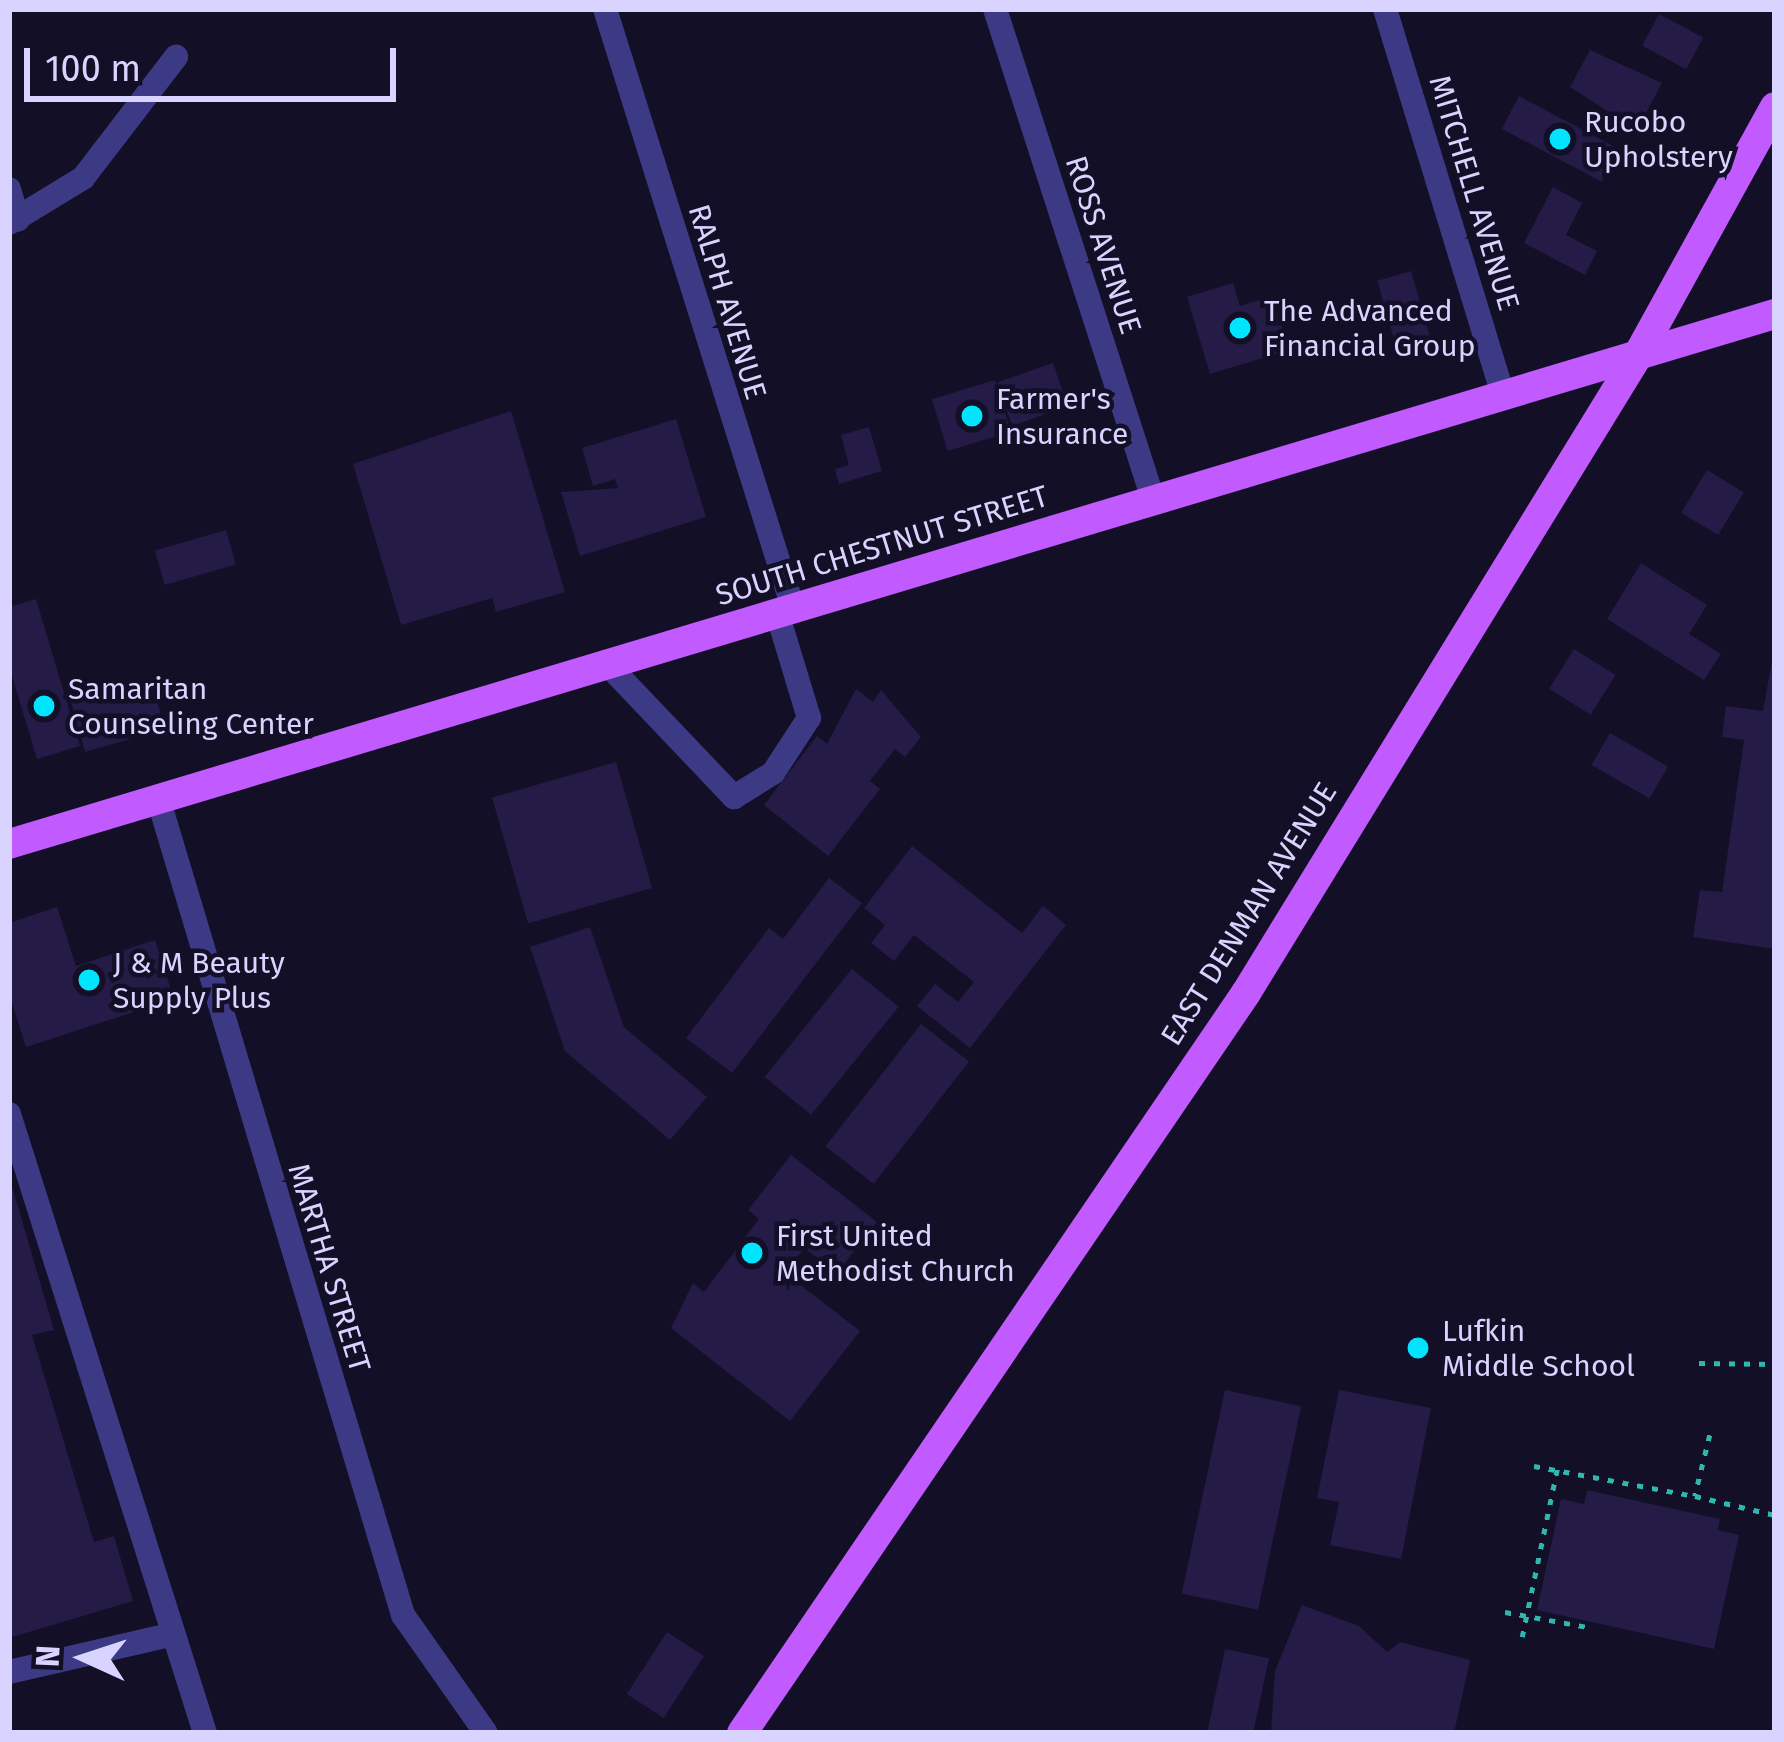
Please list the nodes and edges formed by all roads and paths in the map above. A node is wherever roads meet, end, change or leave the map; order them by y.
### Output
1 (605, 9) edge
2 (995, 9) edge
3 (1385, 9) edge
4 (176, 57) dead end
5 (1775, 107) edge
6 (9, 189) edge
7 (14, 222) edge
8 (1775, 314) edge
9 (1638, 355) junction
10 (1503, 395) junction
11 (1153, 500) junction
12 (786, 614) junction
13 (610, 667) junction
14 (158, 798) junction
15 (9, 844) edge
16 (9, 1114) edge
17 (1699, 1363) dead end
18 (1775, 1364) edge
19 (1710, 1435) dead end
20 (1534, 1466) dead end
21 (1558, 1469) junction
22 (1695, 1496) junction
23 (1775, 1515) edge
24 (1505, 1612) dead end
25 (1527, 1616) junction
26 (1593, 1628) dead end
27 (173, 1634) junction
28 (1522, 1637) dead end
29 (9, 1672) edge
30 (205, 1733) edge
31 (486, 1733) edge
32 (742, 1733) edge

1 - 12 street, RALPH AVENUE
2 - 11 street, ROSS AVENUE
3 - 10 street, MITCHELL AVENUE
4 - 7 street
5 - 9 main road, EAST DENMAN AVENUE
6 - 7 street
8 - 9 main road, SOUTH CHESTNUT STREET
9 - 10 main road, SOUTH CHESTNUT STREET
9 - 32 main road, EAST DENMAN AVENUE
10 - 11 main road, SOUTH CHESTNUT STREET
11 - 12 main road, SOUTH CHESTNUT STREET
12 - 13 main road, SOUTH CHESTNUT STREET
12 - 13 street, RALPH AVENUE
13 - 14 main road, SOUTH CHESTNUT STREET
14 - 15 main road, SOUTH CHESTNUT STREET
14 - 31 street, MARTHA STREET
16 - 27 street
17 - 18 path
19 - 22 path
20 - 21 path
21 - 22 path
21 - 25 path
22 - 23 path
24 - 25 path
25 - 26 path
25 - 28 path
27 - 29 street
27 - 30 street

